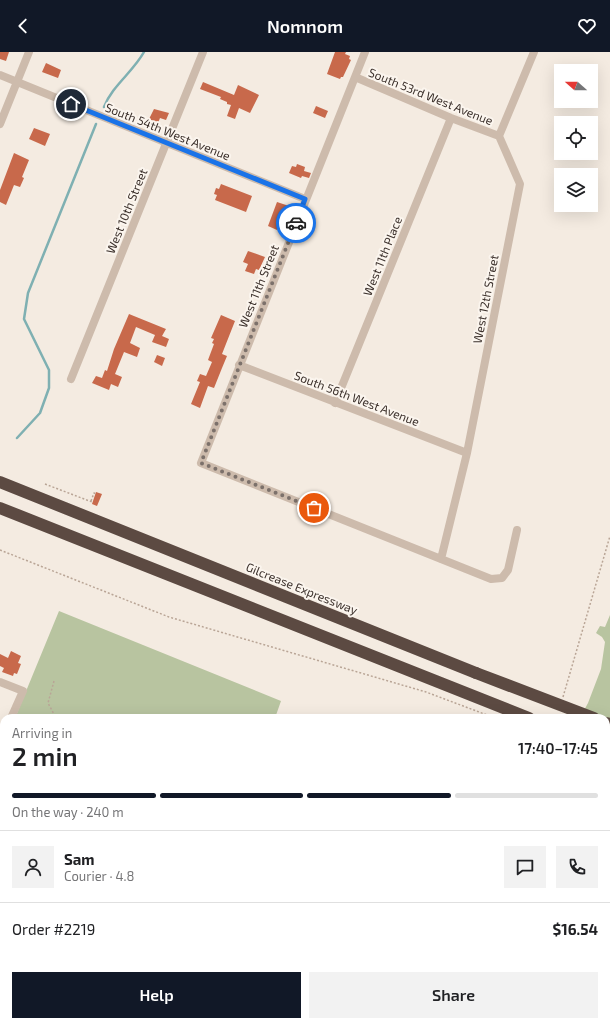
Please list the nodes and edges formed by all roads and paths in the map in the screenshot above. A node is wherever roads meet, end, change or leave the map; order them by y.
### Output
1 (29, 52) edge
2 (203, 52) edge
3 (365, 52) edge
4 (534, 52) edge
5 (0, 75) edge
6 (355, 77) junction
7 (17, 82) junction
8 (451, 118) junction
9 (0, 124) edge
10 (499, 136) junction
11 (166, 143) junction
12 (305, 199) junction
13 (239, 365) junction
14 (71, 379) dead end
15 (335, 403) junction
16 (467, 453) junction
17 (0, 482) edge
18 (45, 484) dead end
19 (96, 494) dead end
20 (0, 508) edge
21 (517, 530) dead end
22 (610, 536) edge
23 (0, 550) edge
24 (441, 559) junction
25 (54, 681) dead end
26 (0, 682) edge
27 (562, 703) dead end
28 (13, 714) edge
29 (54, 714) edge
30 (485, 714) edge
31 (519, 714) edge
32 (584, 714) edge

1 - 7 street
2 - 11 street, West 10th Street
3 - 6 street, West 11th Street
4 - 10 street
5 - 7 street, South 54th West Avenue
6 - 8 street, South 53rd West Avenue
6 - 12 street, West 11th Street
7 - 9 street
7 - 11 street, South 54th West Avenue
8 - 10 street, South 53rd West Avenue
8 - 15 street, West 11th Place
10 - 16 street, West 12th Street
11 - 12 street, South 54th West Avenue
11 - 14 street, West 10th Street
12 - 13 street, West 11th Street
13 - 15 street, South 56th West Avenue
13 - 24 street, West 11th Street
15 - 16 street, South 56th West Avenue
16 - 24 street, West 12th Street
17 - 32 highway, Gilcrease Expressway, bridge
18 - 19 path
20 - 31 highway
21 - 24 street
22 - 27 path
23 - 30 path
25 - 29 path
26 - 28 street

